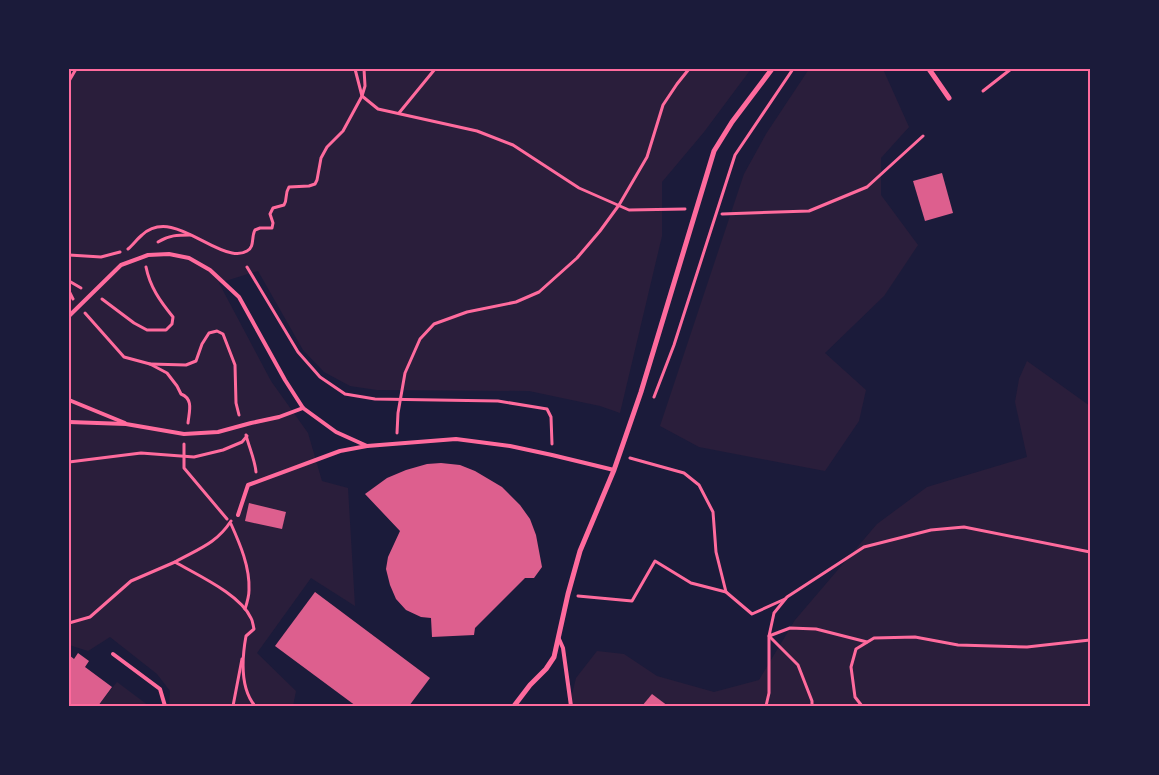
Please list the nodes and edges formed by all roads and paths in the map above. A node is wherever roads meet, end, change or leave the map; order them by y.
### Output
1 (76, 69) edge
2 (355, 69) edge
3 (364, 69) edge
4 (435, 69) edge
5 (689, 69) edge
6 (772, 69) edge
7 (793, 69) edge
8 (929, 69) edge
9 (1012, 69) edge
10 (69, 81) edge
11 (983, 90) dead end
12 (362, 96) junction
13 (949, 98) dead end
14 (398, 113) junction
15 (923, 136) dead end
16 (618, 205) junction
17 (698, 209) junction
18 (722, 214) dead end
19 (192, 235) junction
20 (128, 250) junction
21 (69, 255) edge
22 (148, 255) junction
23 (248, 267) dead end
24 (69, 281) edge
25 (69, 291) edge
26 (93, 293) junction
27 (79, 306) junction
28 (69, 316) edge
29 (150, 364) junction
30 (654, 397) dead end
31 (401, 399) junction
32 (69, 400) edge
33 (303, 408) junction
34 (69, 422) edge
35 (258, 422) junction
36 (130, 425) junction
37 (243, 425) junction
38 (186, 434) junction
39 (246, 437) junction
40 (396, 444) junction
41 (367, 446) junction
42 (633, 450) dead end
43 (552, 455) junction
44 (183, 456) junction
45 (69, 462) edge
46 (614, 470) junction
47 (256, 482) junction
48 (244, 496) junction
49 (238, 515) dead end
50 (230, 522) junction
51 (1090, 552) edge
52 (175, 562) junction
53 (581, 587) dead end
54 (726, 592) junction
55 (568, 594) junction
56 (578, 596) junction
57 (787, 597) junction
58 (576, 604) dead end
59 (245, 610) junction
60 (69, 623) edge
61 (769, 636) junction
62 (558, 637) junction
63 (1090, 640) edge
64 (867, 642) junction
65 (113, 654) dead end
66 (243, 654) junction
67 (165, 706) edge
68 (233, 706) edge
69 (255, 706) edge
70 (514, 706) edge
71 (571, 706) edge
72 (766, 706) edge
73 (812, 706) edge
74 (862, 706) edge

1 - 10 path
2 - 12 path
3 - 12 path
4 - 14 path
5 - 16 path
6 - 17 street
7 - 30 path
8 - 13 street
9 - 11 path
12 - 14 path
12 - 19 path
14 - 16 path
15 - 18 path
16 - 17 path
16 - 31 path
17 - 46 street
19 - 20 path
19 - 22 path
20 - 21 path
20 - 22 path
22 - 26 lane
22 - 26 path
22 - 33 lane
23 - 31 path
24 - 26 path
25 - 27 path
26 - 27 lane
27 - 28 lane
27 - 29 path
29 - 37 path
29 - 38 path
31 - 40 path
31 - 43 path
32 - 36 lane
33 - 35 lane
33 - 41 lane
34 - 36 lane
35 - 37 lane
35 - 39 path
36 - 38 lane
37 - 38 lane
37 - 39 path
38 - 44 path
39 - 44 path
39 - 47 path
40 - 41 lane
40 - 43 lane
41 - 47 lane
42 - 54 path
43 - 46 lane
44 - 45 path
44 - 50 path
46 - 55 street
47 - 48 lane
48 - 49 lane
48 - 50 path
50 - 52 path
50 - 59 path
51 - 57 path
52 - 59 path
52 - 60 path
53 - 56 path
54 - 56 path
54 - 57 path
55 - 56 path
55 - 62 street
56 - 58 path
57 - 61 path
59 - 66 path
61 - 64 path
61 - 72 path
61 - 73 path
62 - 70 street
62 - 71 lane
63 - 64 path
64 - 74 path
65 - 67 lane
66 - 68 path
66 - 69 path

